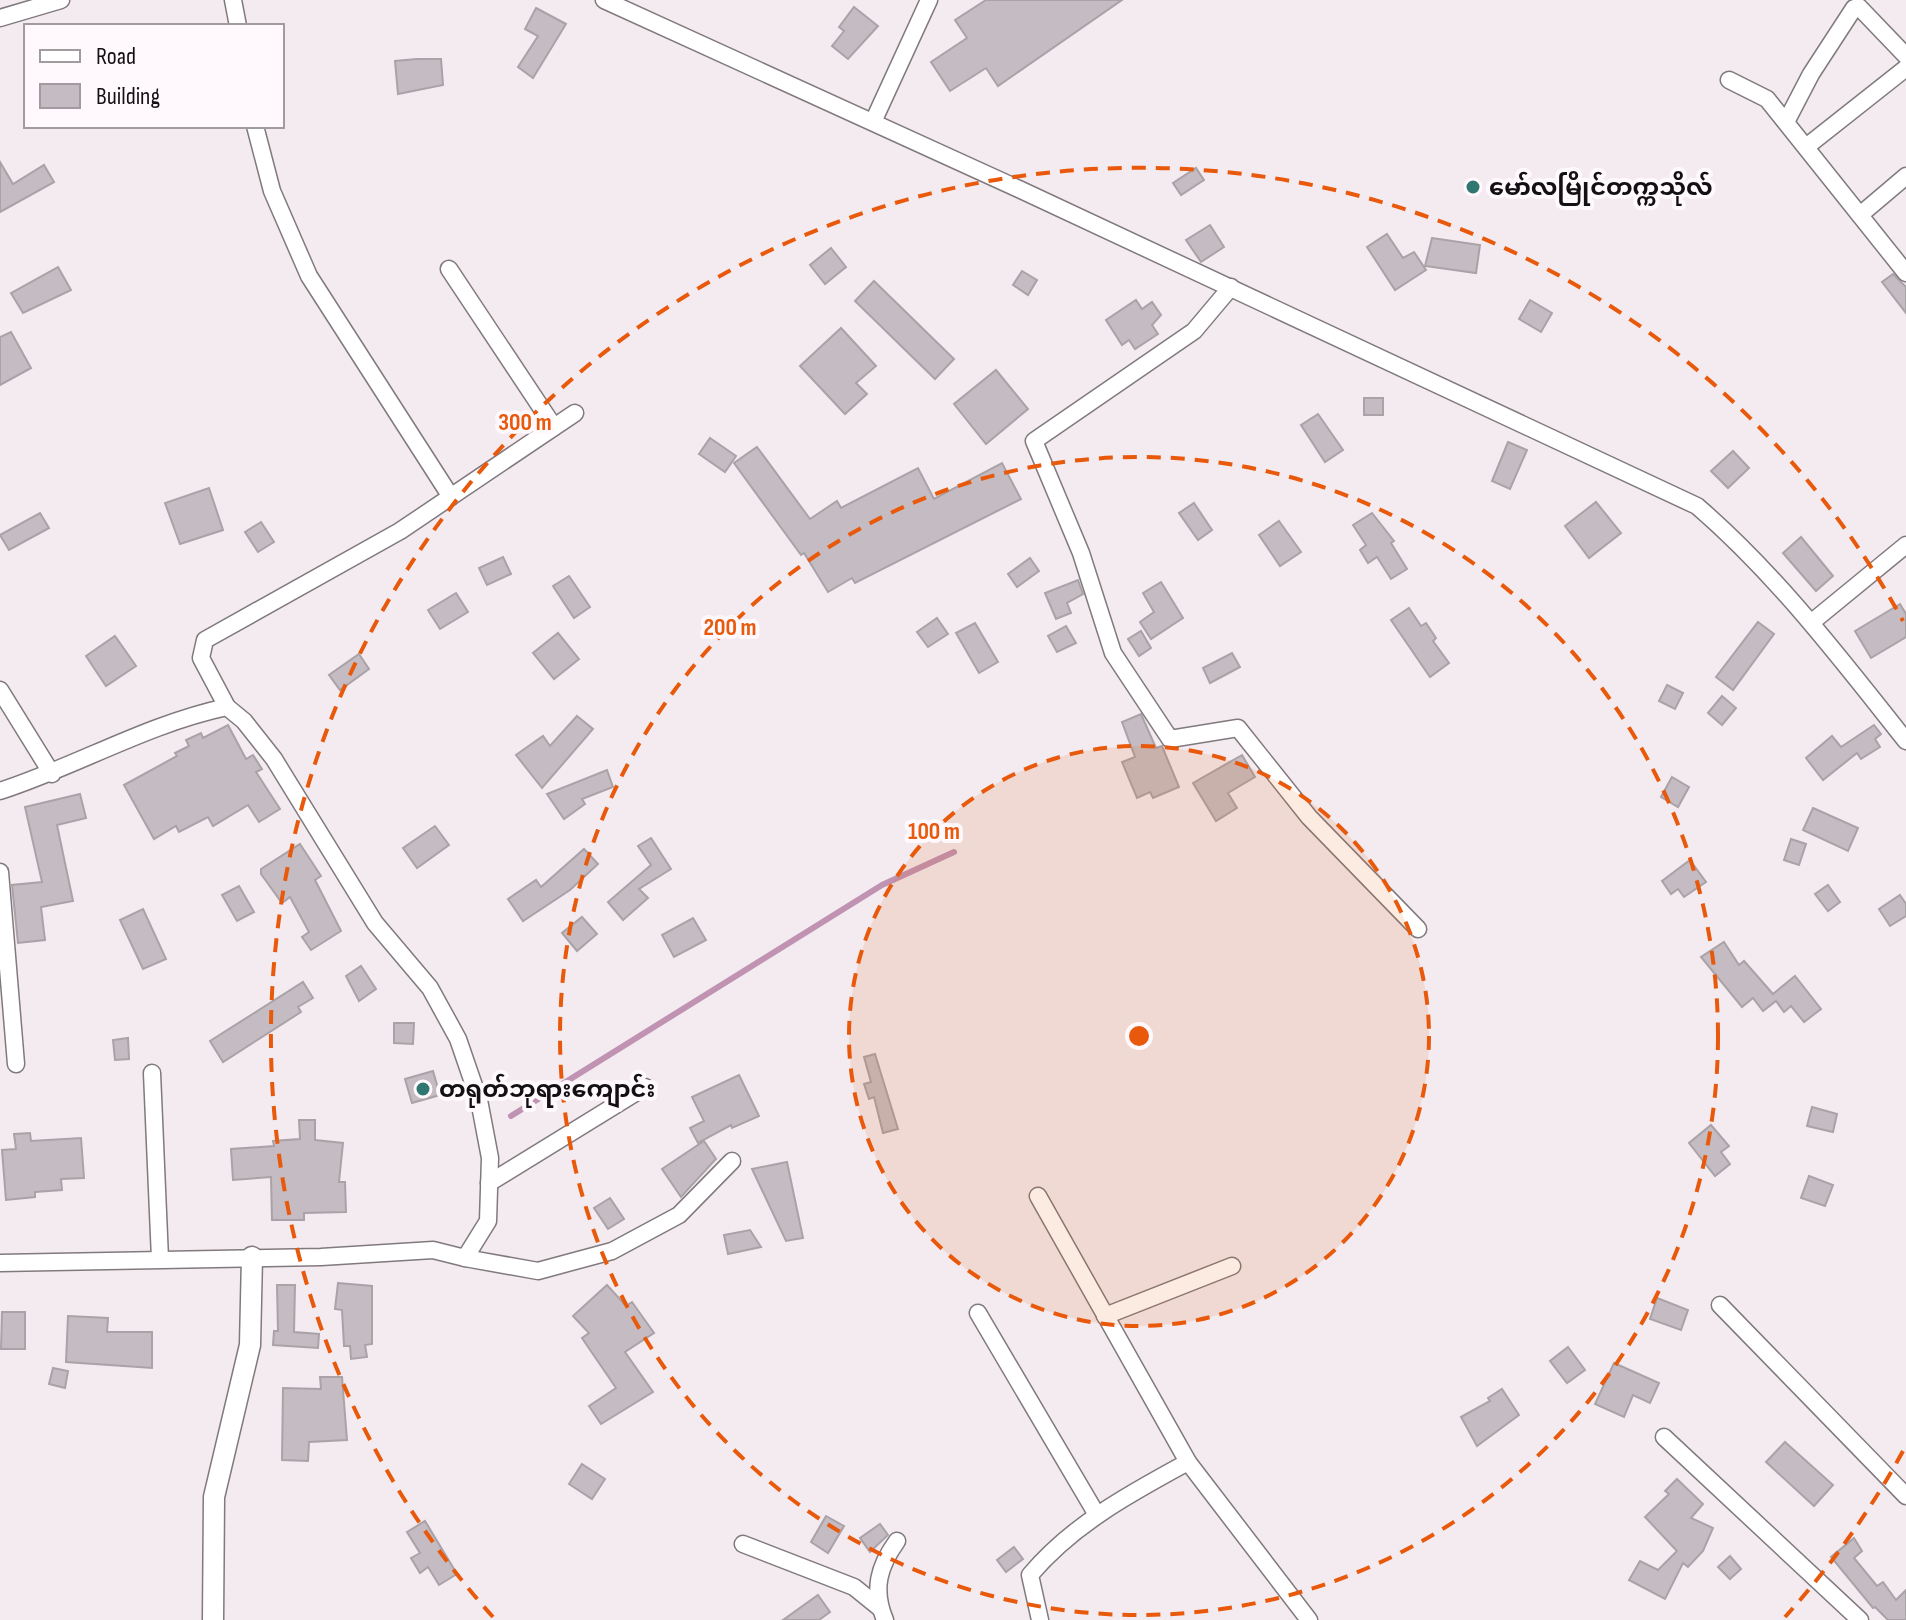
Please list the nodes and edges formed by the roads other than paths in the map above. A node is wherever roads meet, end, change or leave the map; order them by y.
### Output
1 (61, 0) edge
2 (233, 0) edge
3 (604, 0) edge
4 (929, 0) edge
5 (0, 18) edge
6 (238, 24) edge
7 (1906, 56) edge
8 (1906, 68) edge
9 (1729, 80) dead end
10 (873, 122) junction
11 (1786, 122) junction
12 (256, 128) edge
13 (1806, 147) junction
14 (1906, 176) edge
15 (1860, 215) junction
16 (449, 269) dead end
17 (1906, 273) edge
18 (1231, 287) junction
19 (575, 413) dead end
20 (554, 427) junction
21 (451, 497) junction
22 (1906, 545) edge
23 (1812, 622) junction
24 (0, 690) edge
25 (227, 707) junction
26 (1906, 741) edge
27 (52, 774) junction
28 (0, 791) edge
29 (0, 872) edge
30 (1418, 929) dead end
31 (16, 1064) dead end
32 (152, 1073) dead end
33 (645, 1087) dead end
34 (732, 1161) dead end
35 (489, 1183) junction
36 (1038, 1196) dead end
37 (252, 1257) junction
38 (465, 1258) junction
39 (160, 1259) junction
40 (0, 1263) edge
41 (1232, 1266) dead end
42 (1720, 1305) dead end
43 (978, 1313) dead end
44 (1105, 1316) junction
45 (1664, 1437) dead end
46 (1188, 1462) junction
47 (1906, 1496) edge
48 (1097, 1515) junction
49 (897, 1541) dead end
50 (743, 1544) dead end
51 (882, 1614) edge
52 (213, 1620) edge
53 (1040, 1620) edge
54 (1309, 1620) edge
55 (1860, 1620) edge

1 - 5 street
2 - 6 street
3 - 10 street
4 - 10 street
7 - 11 street
8 - 13 street
9 - 11 street
10 - 18 street
11 - 13 street
12 - 21 street
13 - 15 street
14 - 15 street
15 - 17 street
16 - 20 street
18 - 23 street
18 - 30 street
19 - 20 street
20 - 21 street
21 - 25 street
22 - 23 street
23 - 26 street
24 - 27 street
25 - 27 street
25 - 35 street
27 - 28 street
29 - 31 street
32 - 39 street
33 - 35 street
34 - 38 street
35 - 38 street
36 - 44 street
37 - 38 street
37 - 39 street
37 - 52 street
39 - 40 street
41 - 44 street
42 - 47 street
43 - 48 street
44 - 46 street
45 - 55 street
46 - 48 street
46 - 54 street
48 - 53 street
49 - 51 street
50 - 51 street

